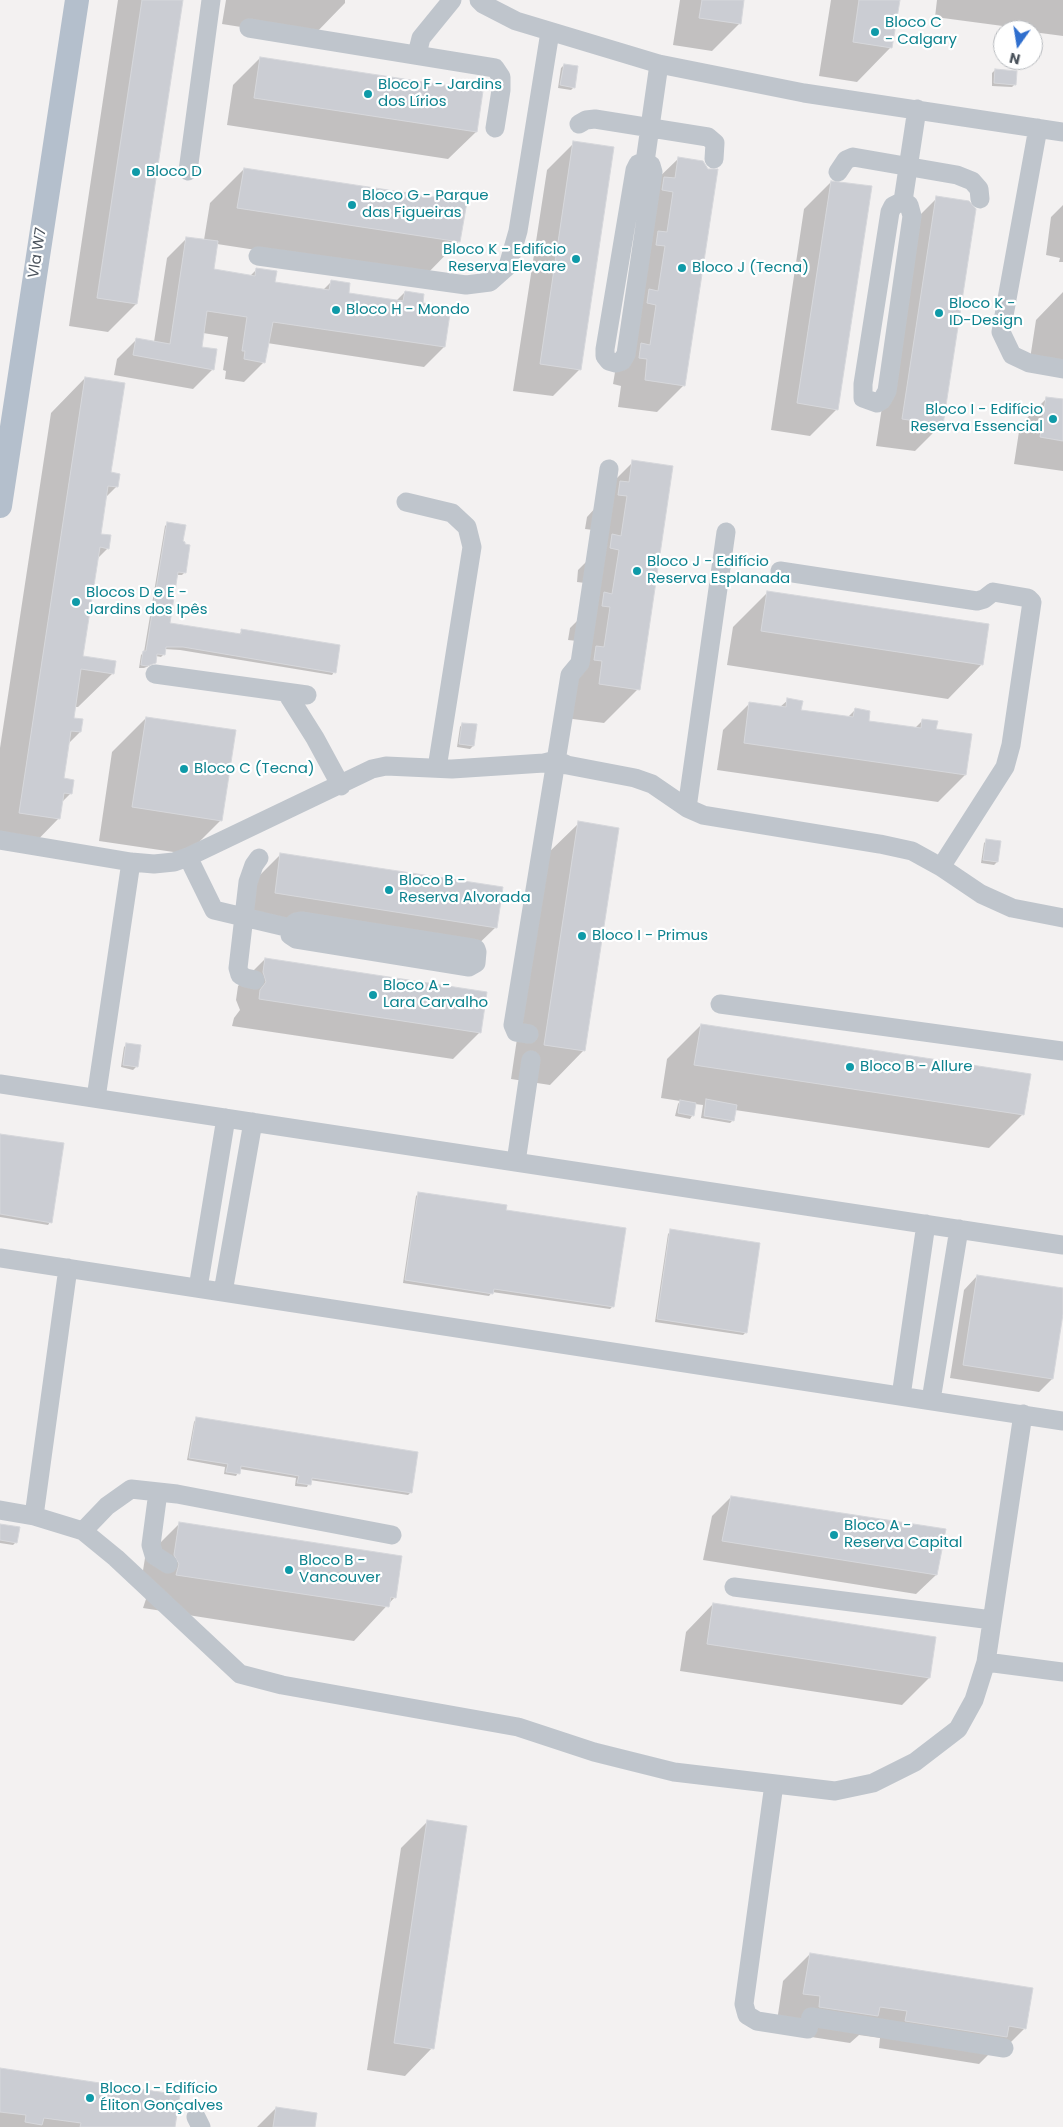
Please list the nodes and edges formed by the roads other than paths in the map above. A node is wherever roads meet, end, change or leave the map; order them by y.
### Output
1 (77, 0) edge
2 (211, 0) edge
3 (452, 0) edge
4 (479, 0) edge
5 (249, 28) dead end
6 (550, 32) junction
7 (417, 54) junction
8 (659, 64) junction
9 (917, 109) junction
10 (579, 124) dead end
11 (495, 128) dead end
12 (1038, 128) junction
13 (650, 129) junction
14 (1063, 132) edge
15 (714, 159) dead end
16 (645, 162) junction
17 (909, 167) junction
18 (188, 171) dead end
19 (838, 172) dead end
20 (980, 199) dead end
21 (903, 201) junction
22 (258, 256) dead end
23 (1063, 369) edge
24 (609, 469) dead end
25 (406, 502) dead end
26 (0, 506) edge
27 (726, 532) dead end
28 (780, 571) dead end
29 (155, 674) dead end
30 (286, 692) junction
31 (307, 695) dead end
32 (556, 760) junction
33 (437, 768) junction
34 (341, 786) junction
35 (687, 808) junction
36 (0, 840) edge
37 (188, 858) junction
38 (259, 858) dead end
39 (132, 862) junction
40 (941, 867) junction
41 (244, 918) junction
42 (1063, 918) edge
43 (290, 928) junction
44 (255, 980) dead end
45 (720, 1004) dead end
46 (529, 1034) dead end
47 (1063, 1051) edge
48 (531, 1060) dead end
49 (0, 1084) edge
50 (96, 1098) junction
51 (226, 1118) junction
52 (253, 1122) junction
53 (516, 1162) junction
54 (926, 1224) junction
55 (960, 1229) junction
56 (1063, 1245) edge
57 (0, 1258) edge
58 (68, 1268) junction
59 (198, 1288) junction
60 (223, 1292) junction
61 (902, 1396) junction
62 (931, 1400) junction
63 (1023, 1414) junction
64 (1063, 1421) edge
65 (158, 1492) junction
66 (0, 1510) edge
67 (34, 1516) junction
68 (83, 1531) junction
69 (392, 1535) dead end
70 (168, 1564) dead end
71 (734, 1588) dead end
72 (992, 1620) junction
73 (986, 1662) junction
74 (1063, 1672) edge
75 (774, 1784) junction
76 (1004, 2048) dead end

1 - 26 main road, Vla W7
2 - 18 street
3 - 7 street
4 - 6 street
5 - 7 street
6 - 8 street
6 - 22 street
7 - 11 street
8 - 9 street
8 - 13 street
9 - 12 street
9 - 17 street
10 - 13 street
12 - 14 street
12 - 23 street
13 - 15 street
13 - 16 street
16 - 16 street
17 - 19 street
17 - 20 street
17 - 21 street
21 - 21 street
24 - 32 street
25 - 33 street
27 - 35 street
28 - 40 street
29 - 30 street
30 - 31 street
30 - 34 street
32 - 33 street
32 - 35 street
32 - 46 street
33 - 34 street
34 - 37 street
35 - 40 street
36 - 39 street
37 - 39 street
37 - 41 street
38 - 41 street
39 - 50 street
40 - 42 street
41 - 43 street
41 - 44 street
43 - 43 street
45 - 47 street
48 - 53 street
49 - 50 street
50 - 51 street
51 - 52 street
51 - 59 street
52 - 53 street
52 - 60 street
53 - 54 street
54 - 55 street
54 - 61 street
55 - 56 street
55 - 62 street
57 - 58 street
58 - 59 street
58 - 67 street
59 - 60 street
60 - 61 street
61 - 62 street
62 - 63 street
63 - 64 street
63 - 72 street
65 - 68 street
65 - 69 street
65 - 70 street
66 - 67 street
67 - 68 street
68 - 75 street
71 - 72 street
72 - 73 street
73 - 74 street
73 - 75 street
75 - 76 street

